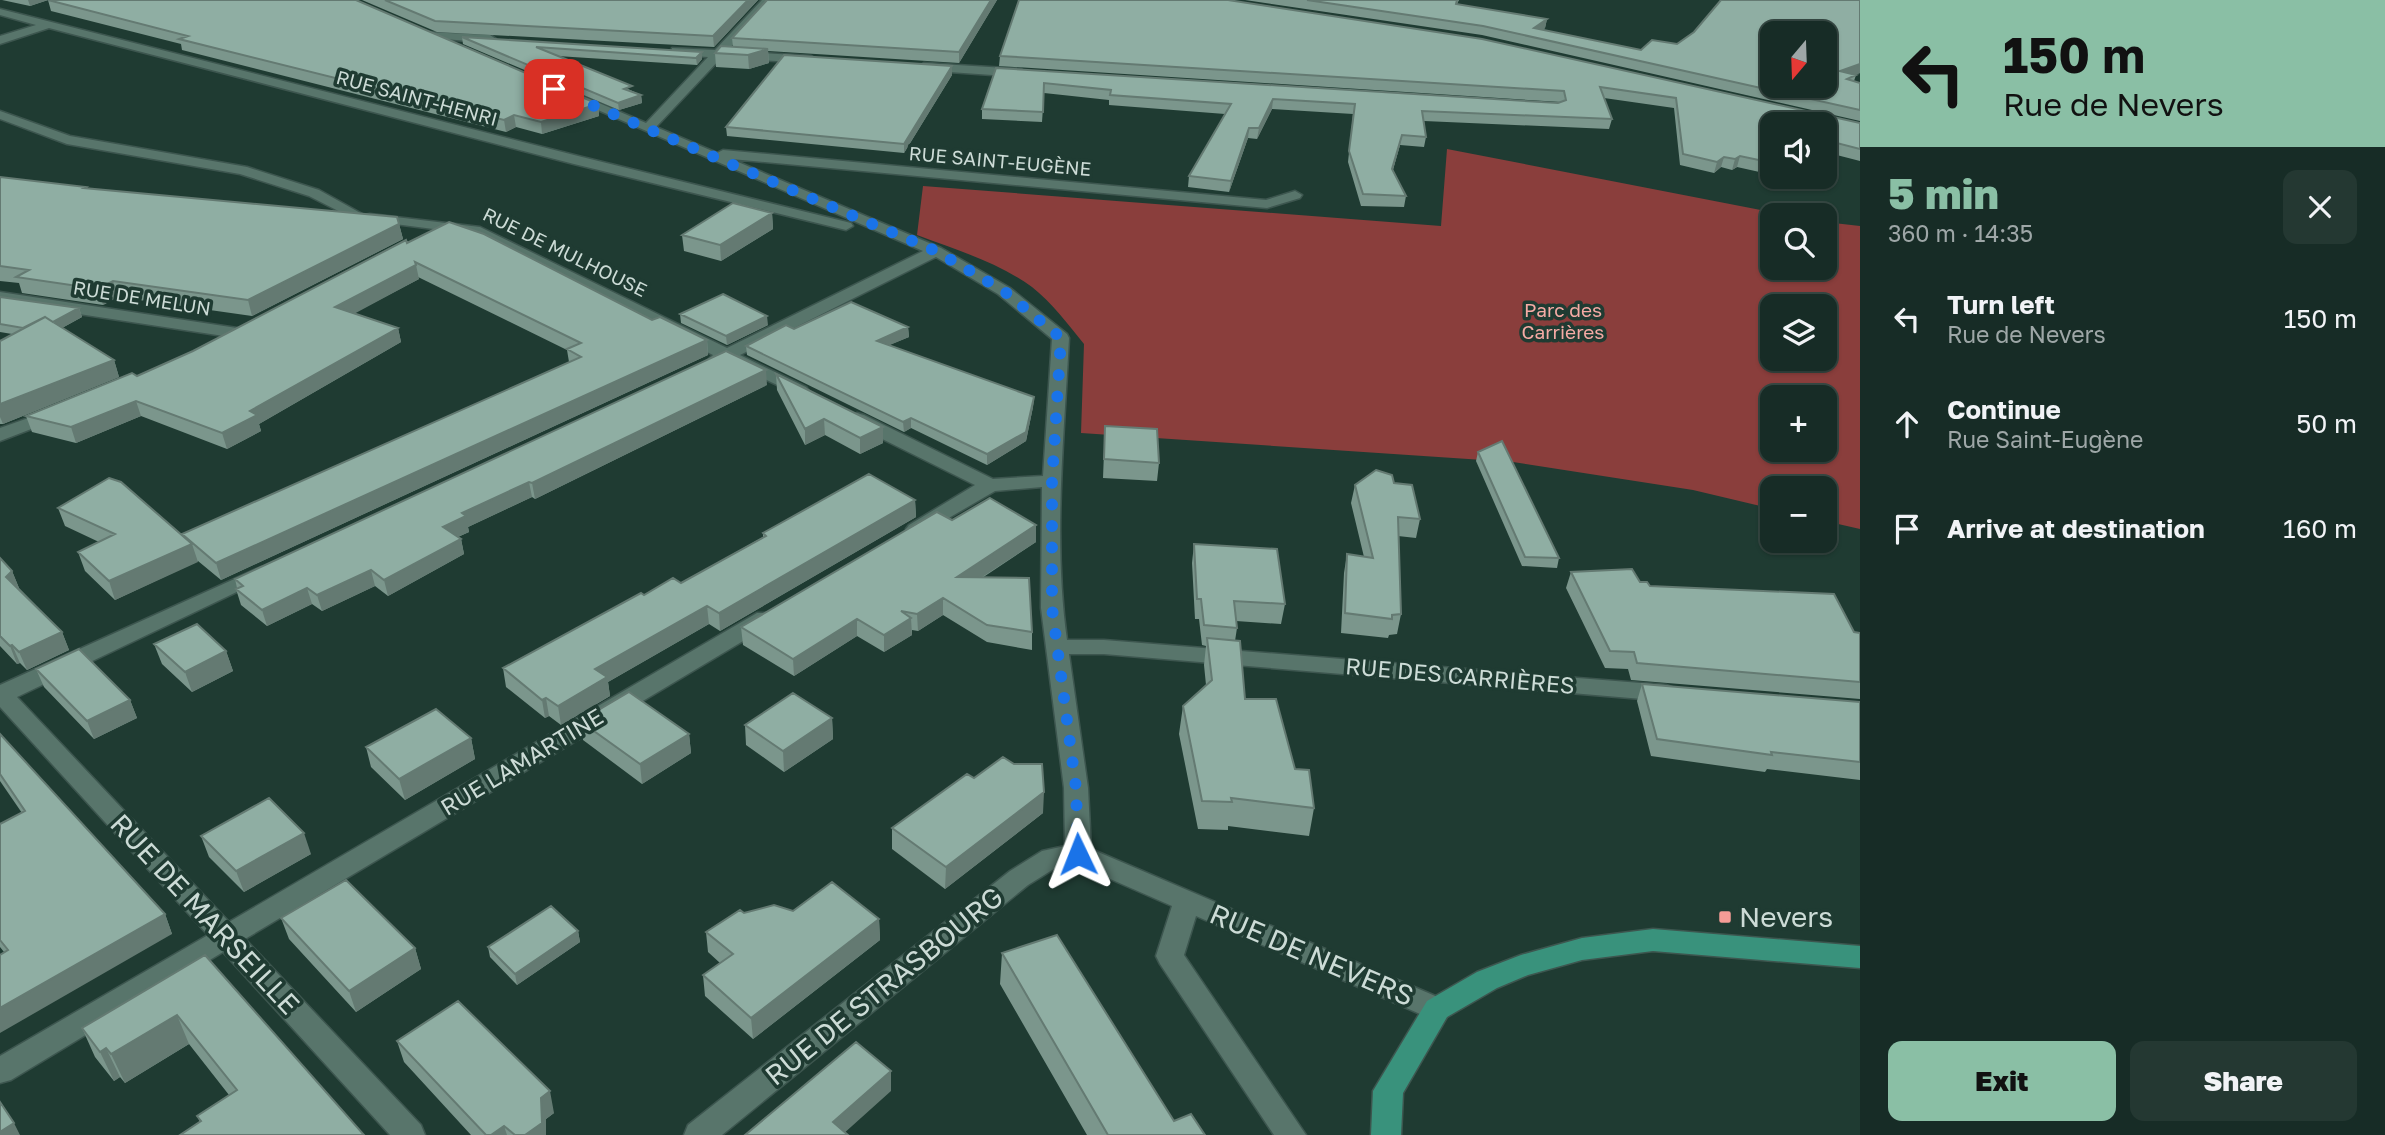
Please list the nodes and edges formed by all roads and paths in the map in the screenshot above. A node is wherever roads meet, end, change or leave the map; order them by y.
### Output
1 (768, 0) edge
2 (37, 10) dead end
3 (0, 12) edge
4 (18, 16) junction
5 (50, 24) junction
6 (0, 40) edge
7 (509, 40) edge
8 (460, 50) edge
9 (660, 50) edge
10 (716, 54) junction
11 (826, 61) edge
12 (908, 66) edge
13 (1032, 74) edge
14 (558, 91) edge
15 (0, 116) edge
16 (648, 128) junction
17 (701, 152) junction
18 (1295, 195) dead end
19 (321, 214) edge
20 (359, 217) junction
21 (447, 225) junction
22 (422, 238) edge
23 (906, 240) junction
24 (936, 251) junction
25 (0, 297) edge
26 (213, 344) edge
27 (727, 355) junction
28 (702, 367) edge
29 (813, 397) edge
30 (71, 407) edge
31 (837, 410) edge
32 (0, 435) edge
33 (1052, 481) junction
34 (990, 485) junction
35 (898, 540) edge
36 (277, 566) edge
37 (790, 603) edge
38 (1059, 647) junction
39 (1, 695) edge
40 (1690, 695) edge
41 (1078, 854) junction
42 (1187, 901) junction
43 (225, 937) junction
44 (1860, 957) edge
45 (1437, 1009) junction
46 (0, 1071) edge
47 (410, 1135) edge
48 (699, 1135) edge
49 (1291, 1135) edge
50 (1386, 1135) edge

1 - 10 street
2 - 4 street
3 - 4 street, RUE SAINT-HENRI
4 - 5 street, RUE SAINT-HENRI
5 - 6 street
5 - 23 street, RUE SAINT-HENRI
7 - 8 street
9 - 10 street
10 - 11 street
10 - 16 street
12 - 13 street
14 - 16 street, RUE SAINT-EUGÈNE
15 - 20 street
16 - 17 street, RUE SAINT-EUGÈNE
17 - 18 street, RUE SAINT-EUGÈNE
17 - 23 street, RUE SAINT-EUGÈNE
19 - 20 street, RUE DE MULHOUSE
20 - 21 street, RUE DE MULHOUSE
21 - 22 street
21 - 27 street, RUE DE MULHOUSE
23 - 24 street, RUE SAINT-EUGÈNE
24 - 27 street
24 - 33 street
25 - 26 street, RUE DE MELUN
27 - 28 street
27 - 29 street, RUE DE MULHOUSE
30 - 32 street
31 - 34 street
33 - 34 street
33 - 38 street
34 - 35 street
36 - 39 street
37 - 43 street, RUE LAMARTINE
38 - 40 street, RUE DES CARRIÈRES
38 - 41 street
39 - 43 street, RUE DE MARSEILLE
41 - 42 street, RUE DE NEVERS
41 - 48 street, RUE DE STRASBOURG
42 - 45 street, RUE DE NEVERS
42 - 49 street, RUE DE NEVERS
43 - 46 street, RUE LAMARTINE
43 - 47 street, RUE DE MARSEILLE
44 - 45 main road
45 - 50 main road

